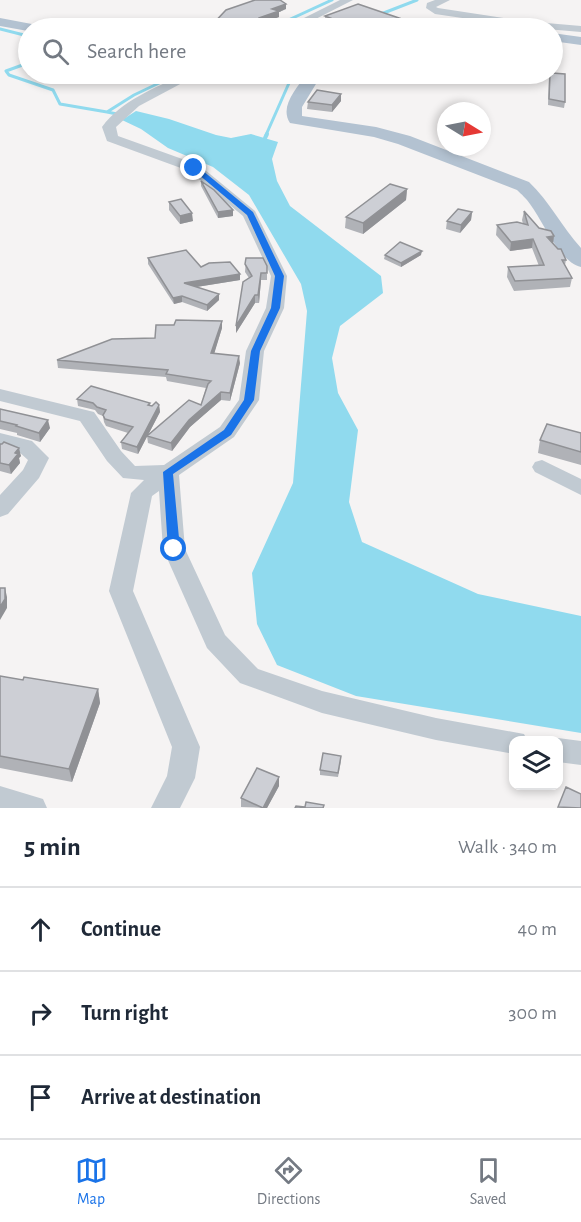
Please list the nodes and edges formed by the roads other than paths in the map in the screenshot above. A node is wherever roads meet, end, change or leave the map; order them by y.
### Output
1 (348, 0) edge
2 (445, 0) edge
3 (311, 18) edge
4 (482, 18) edge
5 (0, 22) edge
6 (18, 25) edge
7 (563, 27) edge
8 (581, 29) edge
9 (563, 38) edge
10 (581, 40) edge
11 (175, 84) edge
12 (308, 84) edge
13 (581, 261) edge
14 (0, 395) edge
15 (0, 440) edge
16 (542, 467) dead end
17 (168, 472) junction
18 (581, 488) edge
19 (0, 509) edge
20 (509, 741) edge
21 (563, 751) edge
22 (581, 753) edge
23 (0, 799) edge
24 (33, 808) edge
25 (165, 808) edge

1 - 3 street
2 - 4 street
5 - 6 main road
7 - 8 street
9 - 10 main road
11 - 17 street
12 - 13 main road
14 - 17 street
15 - 19 street
16 - 18 street
17 - 20 street
17 - 25 street
21 - 22 street
23 - 24 street

